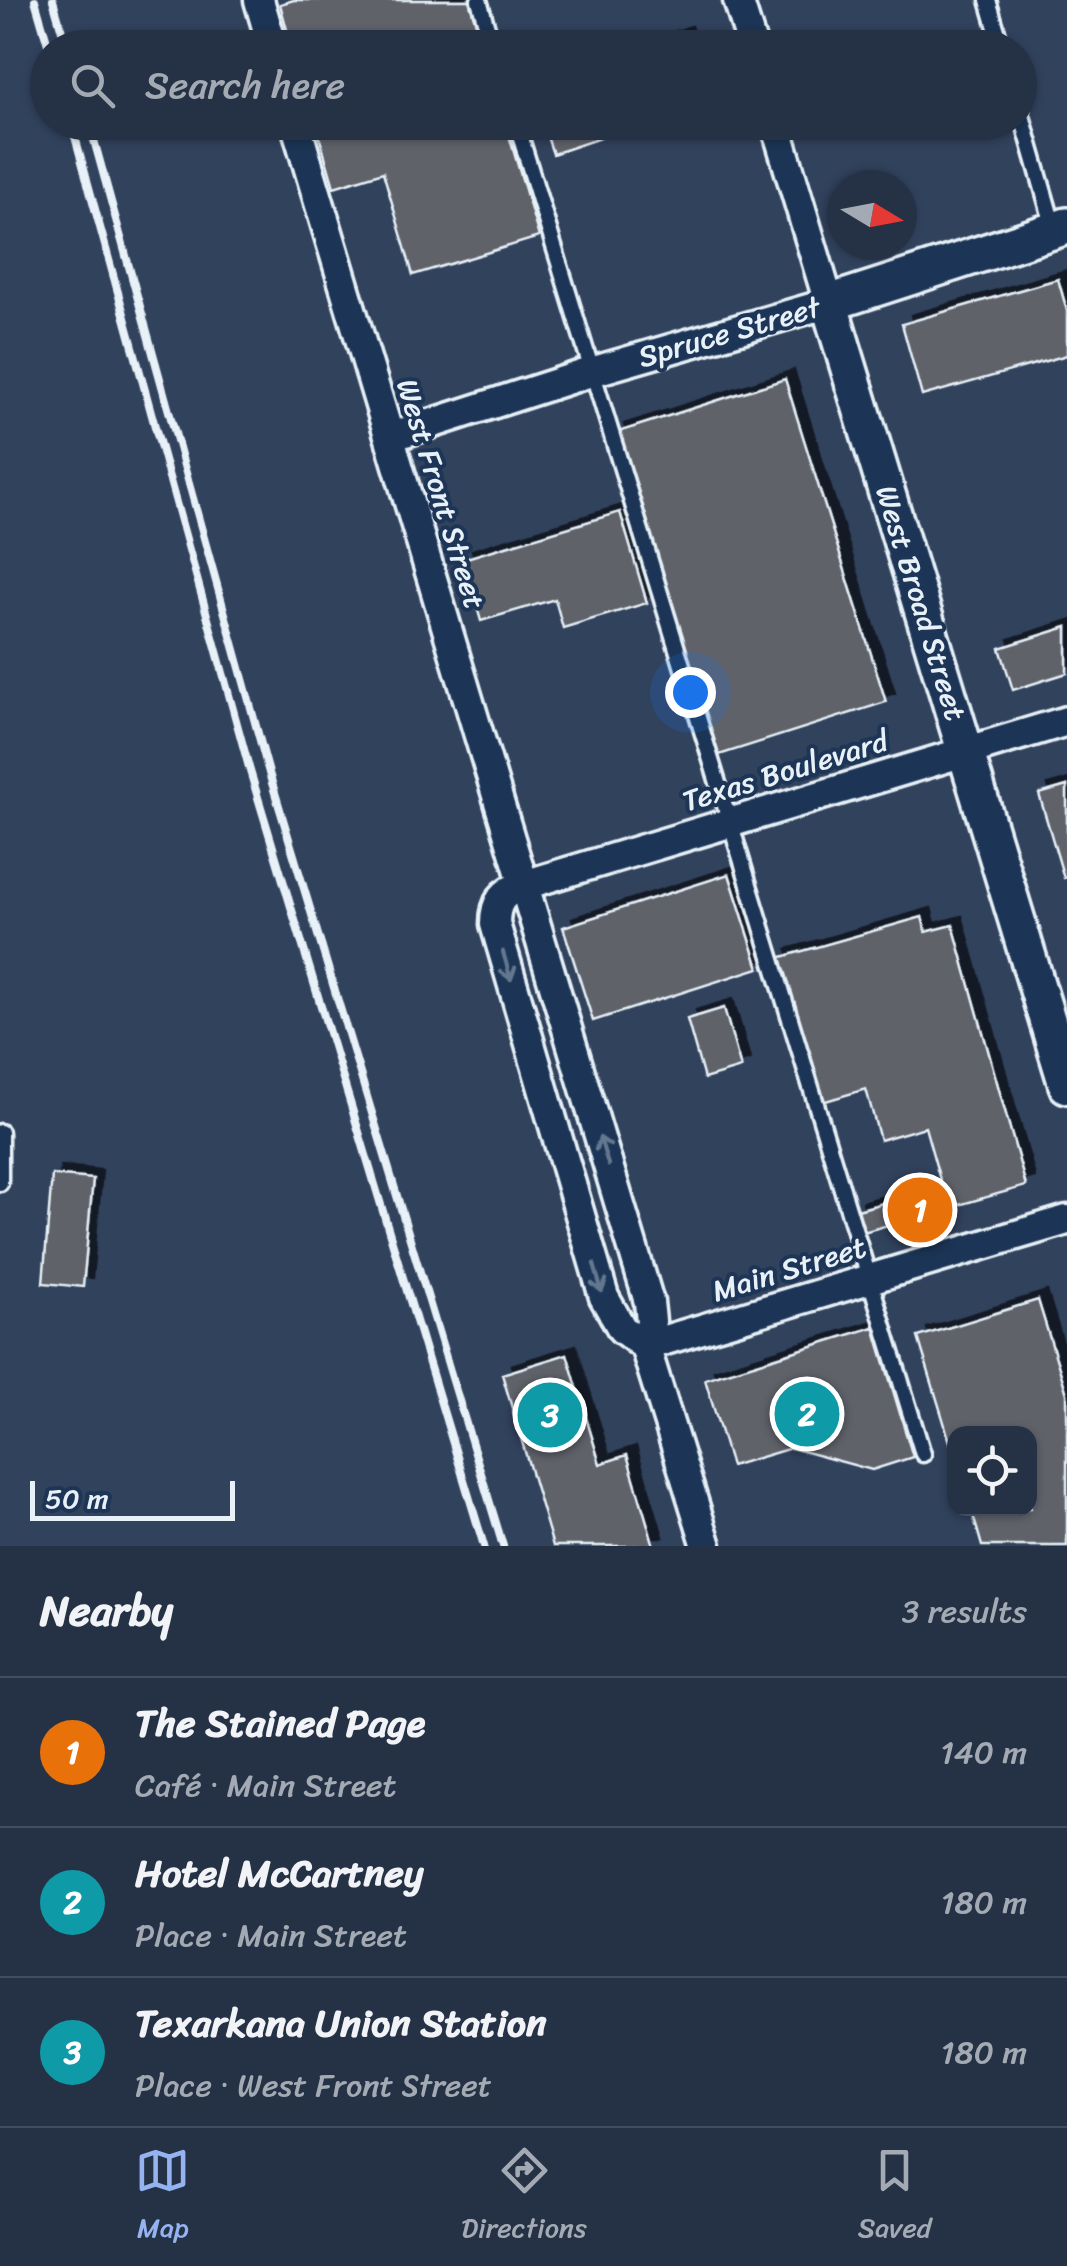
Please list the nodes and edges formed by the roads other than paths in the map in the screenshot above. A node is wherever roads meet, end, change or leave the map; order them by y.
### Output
1 (259, 0) edge
2 (478, 0) edge
3 (738, 0) edge
4 (990, 1) edge
5 (268, 30) edge
6 (487, 30) edge
7 (747, 30) edge
8 (997, 30) edge
9 (300, 140) edge
10 (521, 140) edge
11 (780, 140) edge
12 (1031, 140) edge
13 (1062, 231) edge
14 (829, 303) junction
15 (591, 372) junction
16 (390, 437) junction
17 (1067, 721) edge
18 (966, 749) junction
19 (728, 822) junction
20 (524, 885) junction
21 (1067, 1085) edge
22 (0, 1132) edge
23 (0, 1183) edge
24 (1067, 1220) edge
25 (870, 1278) junction
26 (645, 1346) junction
27 (923, 1454) dead end
28 (707, 1546) edge

1 - 5 street
2 - 6 lane
3 - 7 street
4 - 8 lane
9 - 16 street, West Front Street
10 - 15 lane
11 - 14 street, West Broad Street
12 - 13 lane
13 - 14 street, Spruce Street
14 - 15 street, Spruce Street
14 - 18 street, West Broad Street
15 - 16 street, Spruce Street
15 - 19 lane
16 - 20 street, West Front Street
17 - 18 street, Texas Boulevard
18 - 19 street, Texas Boulevard
18 - 21 street, West Broad Street
19 - 20 street, Texas Boulevard
19 - 25 lane
26 -> 20 street, West Front Street
20 -> 26 street, West Front Street
22 - 23 lane
24 - 25 street, Main Street
25 - 26 street, Main Street
25 - 27 lane
26 - 28 street, West Front Street

